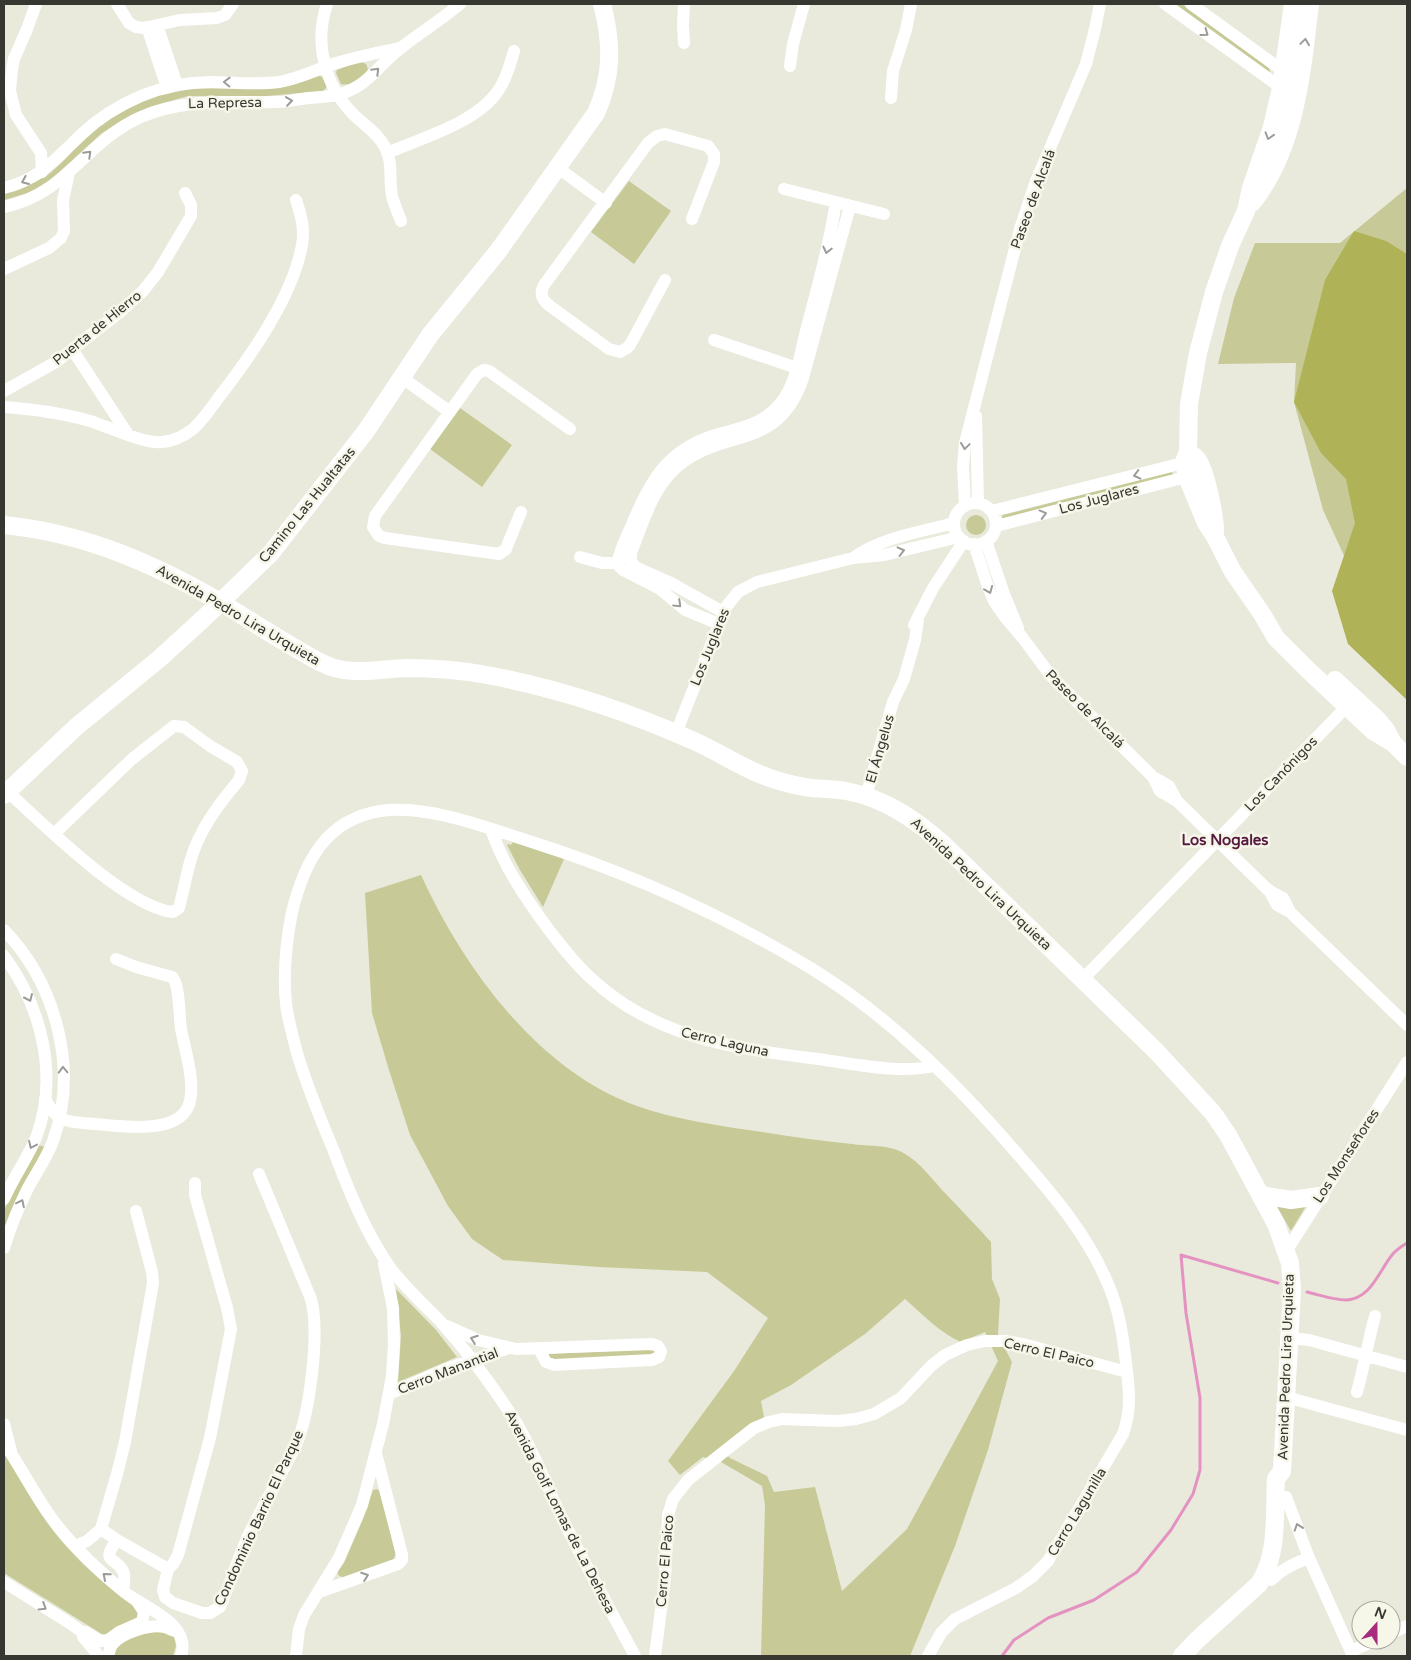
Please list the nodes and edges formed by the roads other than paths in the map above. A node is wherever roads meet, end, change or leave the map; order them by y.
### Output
1 (36, 4) edge
2 (117, 4) edge
3 (233, 4) edge
4 (327, 4) edge
5 (460, 4) edge
6 (602, 4) edge
7 (684, 4) edge
8 (804, 4) edge
9 (911, 4) edge
10 (1100, 4) edge
11 (1165, 4) edge
12 (1191, 4) edge
13 (1293, 4) edge
14 (1310, 4) edge
15 (152, 26) junction
16 (1236, 37) junction
17 (684, 43) dead end
18 (401, 47) junction
19 (1227, 49) junction
20 (514, 51) dead end
21 (790, 66) dead end
22 (325, 67) junction
23 (1290, 84) junction
24 (172, 87) junction
25 (338, 94) junction
26 (891, 98) dead end
27 (39, 148) junction
28 (387, 153) junction
29 (62, 154) junction
30 (558, 168) junction
31 (42, 172) junction
32 (69, 173) junction
33 (4, 188) edge
34 (784, 189) dead end
35 (185, 193) dead end
36 (39, 194) junction
37 (63, 200) junction
38 (296, 200) dead end
39 (606, 202) junction
40 (836, 202) junction
41 (850, 206) junction
42 (4, 207) edge
43 (884, 214) dead end
44 (692, 219) dead end
45 (401, 221) dead end
46 (4, 269) edge
47 (665, 280) dead end
48 (714, 340) dead end
49 (72, 349) junction
50 (801, 369) junction
51 (401, 376) junction
52 (4, 391) edge
53 (976, 399) junction
54 (4, 407) edge
55 (450, 412) junction
56 (570, 429) dead end
57 (126, 433) junction
58 (1192, 465) junction
59 (1086, 488) junction
60 (1090, 502) junction
61 (978, 503) junction
62 (965, 506) junction
63 (992, 511) junction
64 (521, 512) dead end
65 (954, 523) junction
66 (4, 525) edge
67 (996, 526) junction
68 (971, 541) junction
69 (580, 557) dead end
70 (853, 558) junction
71 (618, 563) junction
72 (220, 603) junction
73 (721, 618) junction
74 (1351, 702) junction
75 (676, 733) junction
76 (1407, 757) edge
77 (6, 793) edge
78 (866, 796) junction
79 (491, 829) junction
80 (54, 834) junction
81 (1217, 840) junction
82 (4, 930) edge
83 (4, 956) edge
84 (116, 959) dead end
85 (1082, 980) junction
86 (1407, 1025) edge
87 (1407, 1062) edge
88 (935, 1066) junction
89 (45, 1099) junction
90 (59, 1118) junction
91 (259, 1174) dead end
92 (195, 1183) dead end
93 (1261, 1195) junction
94 (1320, 1196) junction
95 (4, 1199) edge
96 (136, 1211) dead end
97 (4, 1248) edge
98 (1286, 1250) junction
99 (381, 1254) junction
100 (1375, 1316) dead end
101 (441, 1323) junction
102 (1289, 1338) junction
103 (508, 1348) junction
104 (539, 1349) junction
105 (1366, 1356) junction
106 (471, 1360) junction
107 (1407, 1367) edge
108 (1127, 1372) junction
109 (1357, 1392) dead end
110 (388, 1394) junction
111 (1286, 1397) junction
112 (4, 1424) edge
113 (1407, 1430) edge
114 (4, 1443) edge
115 (376, 1453) junction
116 (13, 1456) junction
117 (1282, 1471) junction
118 (369, 1482) junction
119 (384, 1491) junction
120 (1286, 1497) junction
121 (101, 1529) junction
122 (117, 1540) junction
123 (75, 1546) junction
124 (1308, 1558) junction
125 (168, 1569) junction
126 (1271, 1580) junction
127 (4, 1582) edge
128 (123, 1591) junction
129 (320, 1592) junction
130 (137, 1602) junction
131 (178, 1631) junction
132 (82, 1632) junction
133 (106, 1654) edge
134 (1352, 1654) edge
135 (181, 1656) edge
136 (296, 1656) edge
137 (635, 1656) edge
138 (655, 1656) edge
139 (928, 1656) edge
140 (1182, 1656) edge
141 (1198, 1656) edge

1 - 27 street
2 - 15 street
3 - 15 street
4 - 22 street
5 - 18 street, La Represa
6 - 30 main road, Camino Las Hualtatas
7 - 17 street
8 - 21 street
9 - 26 street
10 - 53 street, Paseo de Alcalá
11 -> 19 street
12 - 16 street
13 - 23 main road
23 -> 14 main road
15 - 24 street
16 - 19 street
16 - 23 street
18 - 22 street, La Represa
25 -> 18 street, La Represa
19 - 23 street
20 - 28 street
22 -> 24 street, La Represa
22 - 25 street
23 - 58 main road
24 - 29 street, La Represa
25 - 28 street
32 -> 25 street, La Represa
27 - 29 street
27 - 31 street
28 - 45 street
29 - 31 street, La Represa
30 - 39 street
30 - 51 main road, Camino Las Hualtatas
31 -> 33 street, La Represa
32 - 36 street, La Represa
32 - 37 street
34 - 40 street
35 - 49 street, Puerta de Hierro
36 - 37 street
36 - 42 street, La Represa
37 - 46 street
38 - 57 street
39 - 44 street
39 - 47 street
40 - 41 street
40 -> 50 street
41 - 43 street
41 - 50 street
48 - 50 street
49 - 52 street, Puerta de Hierro
49 - 57 street
50 - 71 street
50 - 73 street
51 - 55 street
51 - 72 main road, Camino Las Hualtatas
53 - 61 street, Paseo de Alcalá
53 -> 62 street, Paseo de Alcalá
54 - 57 street
55 - 56 street
55 - 64 street
58 -> 59 street, Los Juglares
58 - 60 street, Los Juglares
58 - 74 main road
59 - 60 street
59 - 63 street, Los Juglares
67 -> 60 street, Los Juglares
61 - 62 street
61 - 63 street
62 - 65 street
63 - 67 street
65 - 68 street
65 - 70 street, Los Juglares
66 - 72 main road, Avenida Pedro Lira Urquieta
67 - 68 street
70 -> 68 street, Los Juglares
68 - 78 street, El Ángelus
68 - 81 street, Paseo de Alcalá
69 - 71 street
70 - 73 street, Los Juglares
71 -> 73 street
72 - 75 main road, Avenida Pedro Lira Urquieta
72 - 77 main road, Camino Las Hualtatas
73 - 75 street, Los Juglares
74 - 76 main road
74 - 81 street, Los Canónigos
75 - 78 main road, Avenida Pedro Lira Urquieta
77 - 80 street
78 - 85 main road, Avenida Pedro Lira Urquieta
79 - 88 street, Avenida Golf Lomas de La Dehesa
79 - 88 street, Cerro Laguna
79 - 99 street, Avenida Golf Lomas de La Dehesa
80 - 80 street
81 - 85 street, Los Canónigos
81 - 86 street, Paseo de Alcalá
90 -> 82 street
83 -> 89 street
84 - 90 street
85 - 93 main road, Avenida Pedro Lira Urquieta
87 - 94 street, Los Monseñores
88 - 108 street, Avenida Golf Lomas de La Dehesa
89 - 90 street
89 -> 95 street
97 -> 90 street
91 - 125 street, Condominio Barrio El Parque
92 - 125 street, Condominio Barrio El Parque
93 - 94 main road
93 - 98 main road, Avenida Pedro Lira Urquieta
94 - 98 street, Los Monseñores
96 - 121 street
98 - 102 main road, Avenida Pedro Lira Urquieta
99 - 101 street, Avenida Golf Lomas de La Dehesa
99 - 110 street
100 - 105 street
103 -> 101 street, Cerro Manantial
101 - 106 street, Avenida Golf Lomas de La Dehesa
102 - 105 street
102 - 111 main road, Avenida Pedro Lira Urquieta
103 - 104 street, Cerro Manantial
103 - 106 street, Cerro Manantial
104 - 104 street, Cerro Manantial
105 - 107 street
105 - 109 street
106 - 110 street, Cerro Manantial
106 - 137 street, Avenida Golf Lomas de La Dehesa
108 - 138 street, Cerro El Paico
108 - 139 street, Cerro Lagunilla
110 - 115 street
111 - 113 street
111 - 117 main road, Avenida Pedro Lira Urquieta
112 - 116 street
114 - 116 street
115 - 118 street
115 - 119 street
116 - 123 street
117 - 120 main road, Avenida Pedro Lira Urquieta
117 - 140 main road, Avenida Pedro Lira Urquieta
118 - 119 street
118 - 129 street
129 -> 119 street
124 -> 120 street
120 - 126 main road, Avenida Pedro Lira Urquieta
121 - 122 street
121 - 123 street
122 - 125 street
122 - 128 street
128 -> 123 street
124 - 126 street
124 - 134 street
126 - 141 main road, Avenida Pedro Lira Urquieta
127 -> 132 street
128 - 130 street
129 - 136 street
130 - 131 street
130 - 132 street
131 - 133 street
131 - 135 street
132 - 133 street

